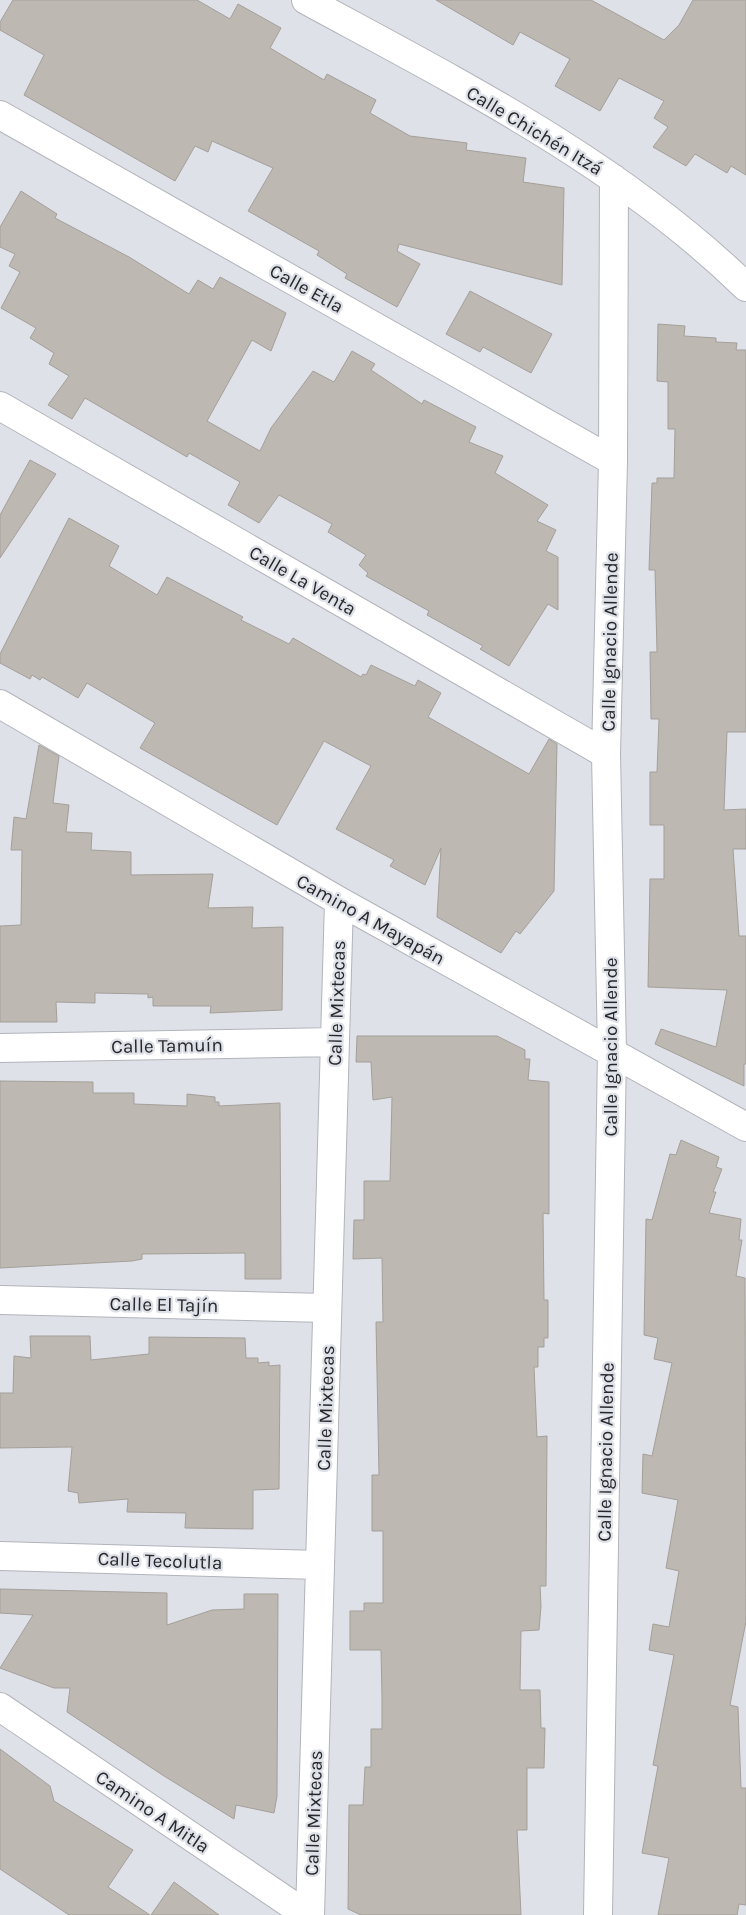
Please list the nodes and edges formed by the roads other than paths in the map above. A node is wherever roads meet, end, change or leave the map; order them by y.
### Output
1 (306, 0) edge
2 (0, 115) edge
3 (614, 179) junction
4 (746, 287) edge
5 (0, 406) edge
6 (613, 461) junction
7 (0, 704) edge
8 (606, 754) junction
9 (339, 901) junction
10 (335, 1042) junction
11 (0, 1048) edge
12 (612, 1052) junction
13 (746, 1127) edge
14 (0, 1300) edge
15 (328, 1308) junction
16 (0, 1556) edge
17 (320, 1565) junction
18 (0, 1706) edge
19 (309, 1915) edge
20 (598, 1915) edge

1 - 3 street, Calle Chichén Itzá
2 - 6 street, Calle Etla
3 - 4 street, Calle Chichén Itzá
3 - 6 street, Calle Ignacio Allende
5 - 8 street, Calle La Venta
6 - 8 street, Calle Ignacio Allende
7 - 9 street, Camino A Mayapán
8 - 12 street, Calle Ignacio Allende
9 - 10 street, Calle Mixtecas
9 - 12 street, Camino A Mayapán
10 - 11 street, Calle Tamuín
10 - 15 street, Calle Mixtecas
12 - 13 street, Camino A Mayapán
12 - 20 street, Calle Ignacio Allende
14 - 15 street, Calle El Tajín
15 - 17 street, Calle Mixtecas
16 - 17 street, Calle Tecolutla
17 - 19 street, Calle Mixtecas
18 - 19 street, Camino A Mitla

